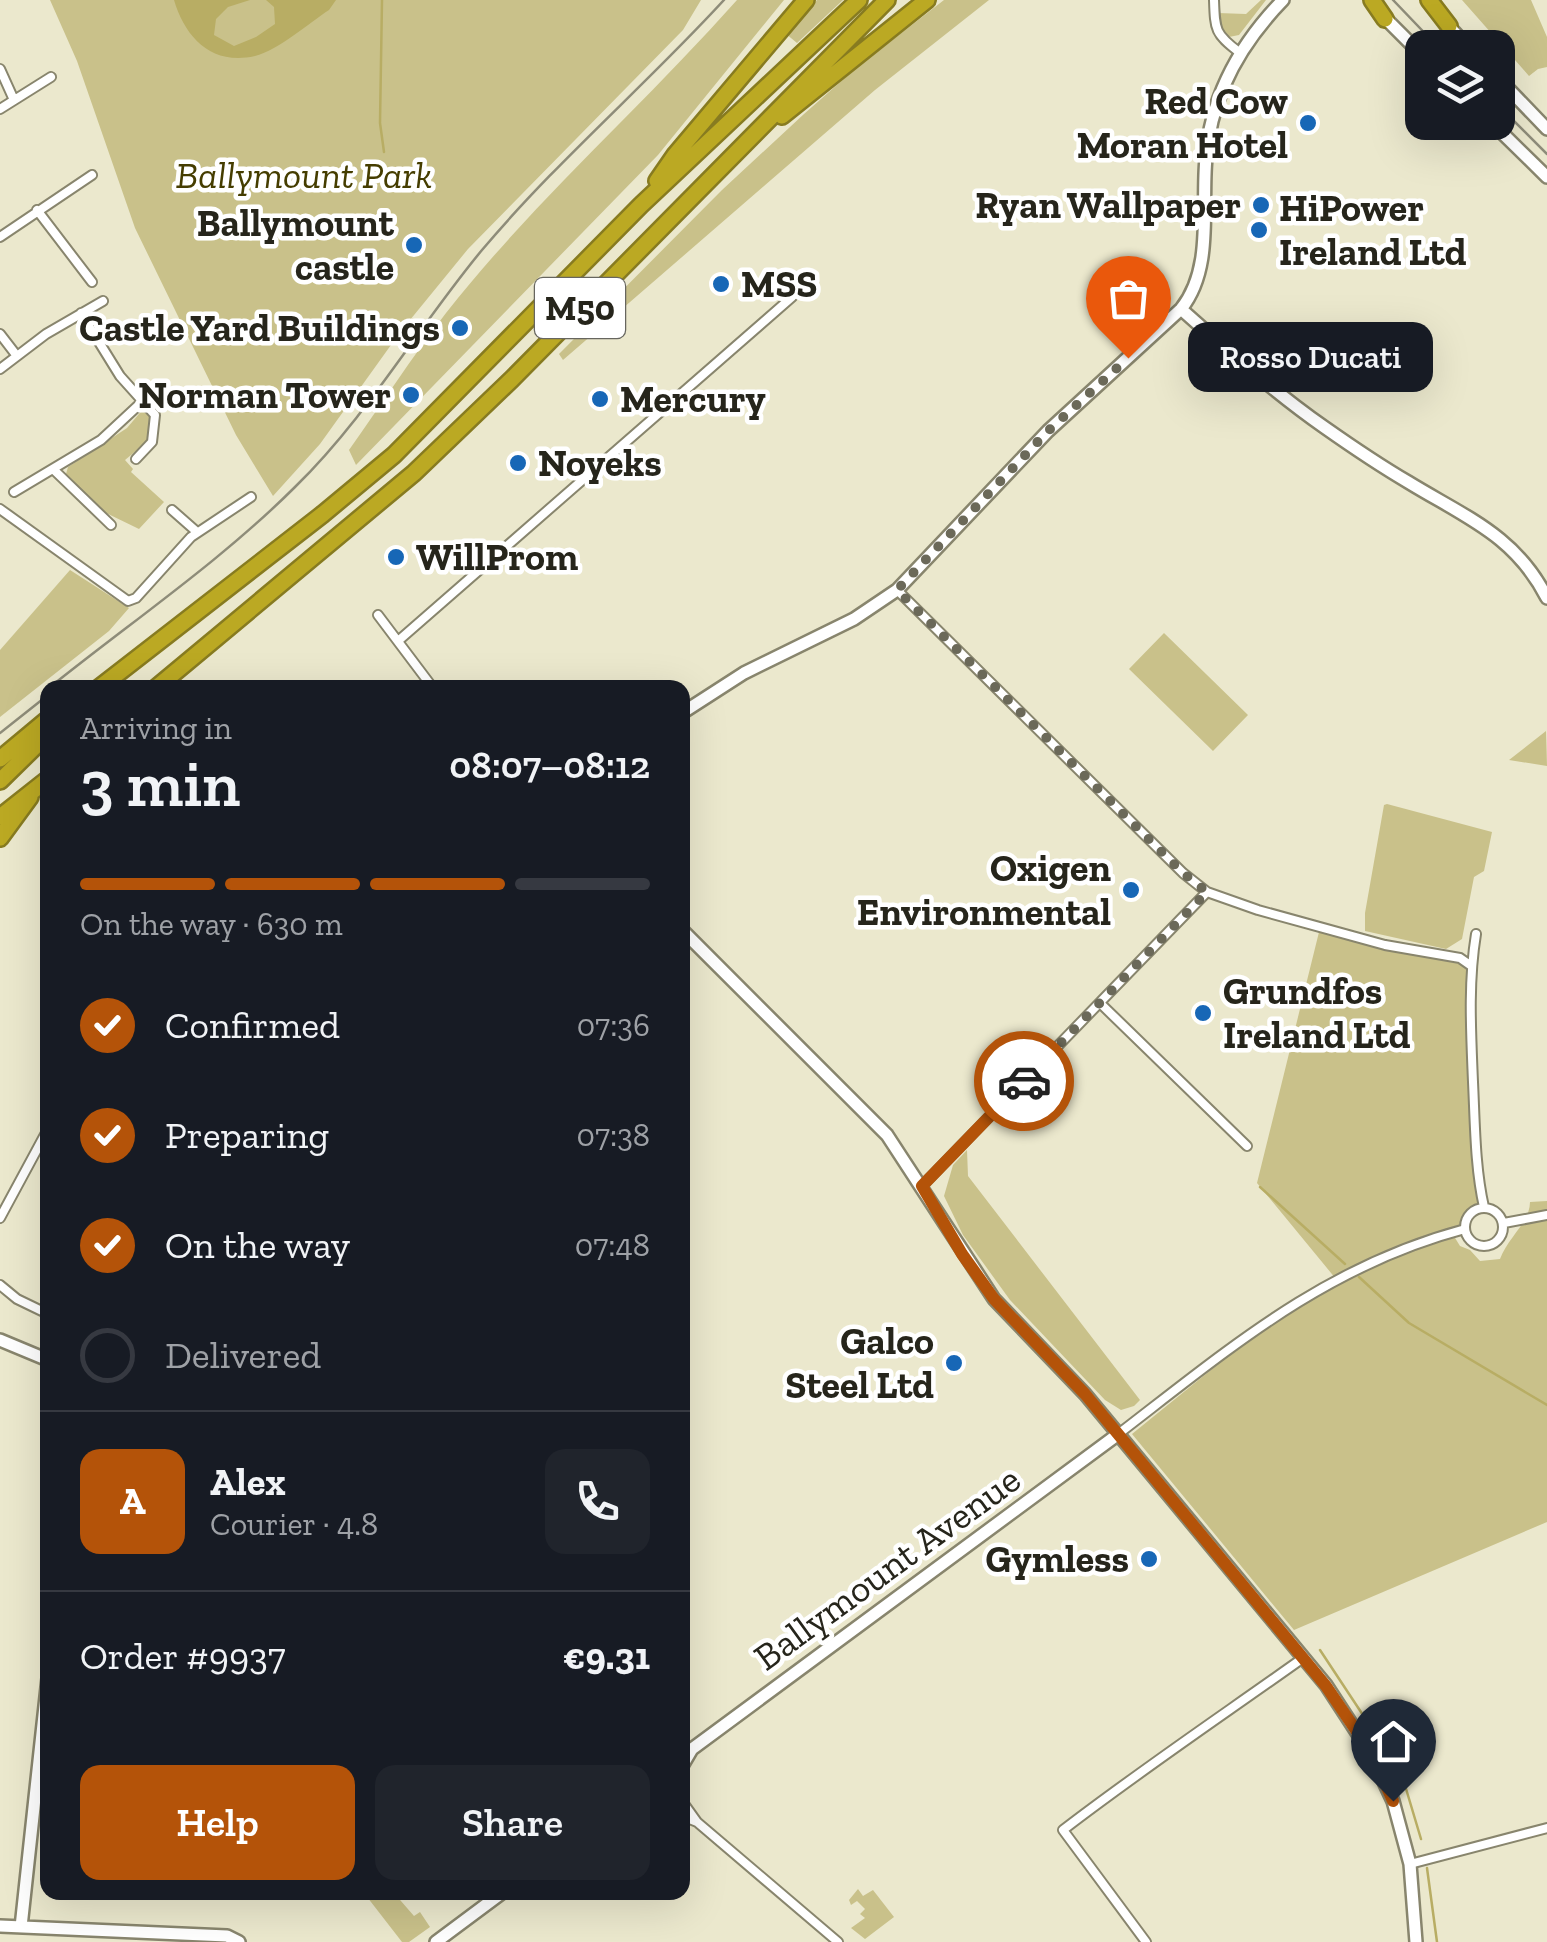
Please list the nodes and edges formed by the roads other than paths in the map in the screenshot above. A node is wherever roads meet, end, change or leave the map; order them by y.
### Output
1 (806, 0) edge
2 (859, 0) edge
3 (887, 0) edge
4 (927, 0) edge
5 (1214, 0) edge
6 (1284, 0) edge
7 (1370, 0) edge
8 (1427, 0) edge
9 (1385, 19) joint
10 (1448, 26) joint
11 (1452, 30) edge
12 (1405, 38) edge
13 (1240, 52) junction
14 (0, 70) edge
15 (51, 78) dead end
16 (1515, 96) edge
17 (14, 100) junction
18 (0, 109) edge
19 (1547, 129) edge
20 (1509, 140) edge
21 (92, 175) dead end
22 (709, 176) junction
23 (1547, 177) edge
24 (641, 206) junction
25 (37, 210) junction
26 (0, 237) edge
27 (92, 282) dead end
28 (792, 297) dead end
29 (103, 300) dead end
30 (1181, 309) junction
31 (81, 313) junction
32 (0, 334) edge
33 (17, 356) junction
34 (0, 369) edge
35 (143, 401) junction
36 (136, 460) dead end
37 (53, 469) junction
38 (14, 492) dead end
39 (252, 497) dead end
40 (0, 509) edge
41 (172, 510) dead end
42 (111, 525) dead end
43 (197, 532) junction
44 (897, 590) junction
45 (1547, 598) edge
46 (378, 615) dead end
47 (398, 640) junction
48 (110, 680) edge
49 (166, 680) edge
50 (427, 680) edge
51 (690, 708) edge
52 (40, 727) edge
53 (40, 742) edge
54 (0, 760) edge
55 (0, 781) edge
56 (40, 786) edge
57 (32, 793) junction
58 (0, 817) edge
59 (0, 838) edge
60 (1207, 892) junction
61 (1476, 934) dead end
62 (690, 938) edge
63 (1470, 966) junction
64 (1100, 1003) junction
65 (40, 1144) edge
66 (1247, 1146) dead end
67 (922, 1186) junction
68 (1484, 1207) junction
69 (1547, 1215) edge
70 (0, 1218) edge
71 (1504, 1223) junction
72 (1465, 1230) junction
73 (0, 1285) edge
74 (40, 1310) edge
75 (0, 1340) edge
76 (40, 1357) edge
77 (1117, 1436) junction
78 (1303, 1658) junction
79 (690, 1748) edge
80 (40, 1749) edge
81 (690, 1812) edge
82 (690, 1819) edge
83 (697, 1822) junction
84 (1547, 1828) edge
85 (1410, 1864) junction
86 (492, 1900) edge
87 (0, 1926) edge
88 (20, 1927) junction
89 (239, 1942) edge
90 (436, 1942) edge
91 (838, 1942) edge
92 (1146, 1942) edge
93 (1416, 1942) edge

1 - 24 highway
2 - 24 highway, M50
3 - 22 highway, M50
4 - 22 highway
5 - 13 street
6 - 13 street
7 - 9 highway
8 - 10 highway
9 - 12 street
10 - 11 street
13 - 30 street
14 - 17 street
15 - 17 street
16 - 19 street
17 - 18 street
20 - 23 street
21 - 25 street
22 - 49 highway, M50
24 - 48 highway, M50
25 - 26 street
25 - 27 street
28 - 47 street
29 - 31 street
30 - 44 street
30 - 45 street
31 - 33 street
31 - 35 street
32 - 33 street
33 - 34 street
35 - 36 street
35 - 37 street
37 - 38 street
37 - 42 street
39 - 43 street
40 - 43 street
41 - 43 street
44 - 51 street
44 - 60 street
46 - 47 street
47 - 50 street
52 - 54 highway
53 - 55 highway
56 - 57 highway
57 - 58 highway
57 - 59 highway
60 - 63 street
60 - 64 street
61 - 63 street
62 - 67 street
63 - 68 street
64 - 66 street
64 - 67 street
65 - 70 street
67 - 77 street
68 - 71 street
68 - 72 street
69 - 71 street
71 - 72 street
72 - 77 street
73 - 74 street
75 - 76 street
77 - 78 street
77 - 79 street, Ballymount Avenue
78 - 85 street
78 - 92 street
80 - 88 street
81 - 83 street
82 - 83 street
83 - 91 street
84 - 85 street
85 - 93 street
86 - 90 street
87 - 88 street
88 - 89 street

